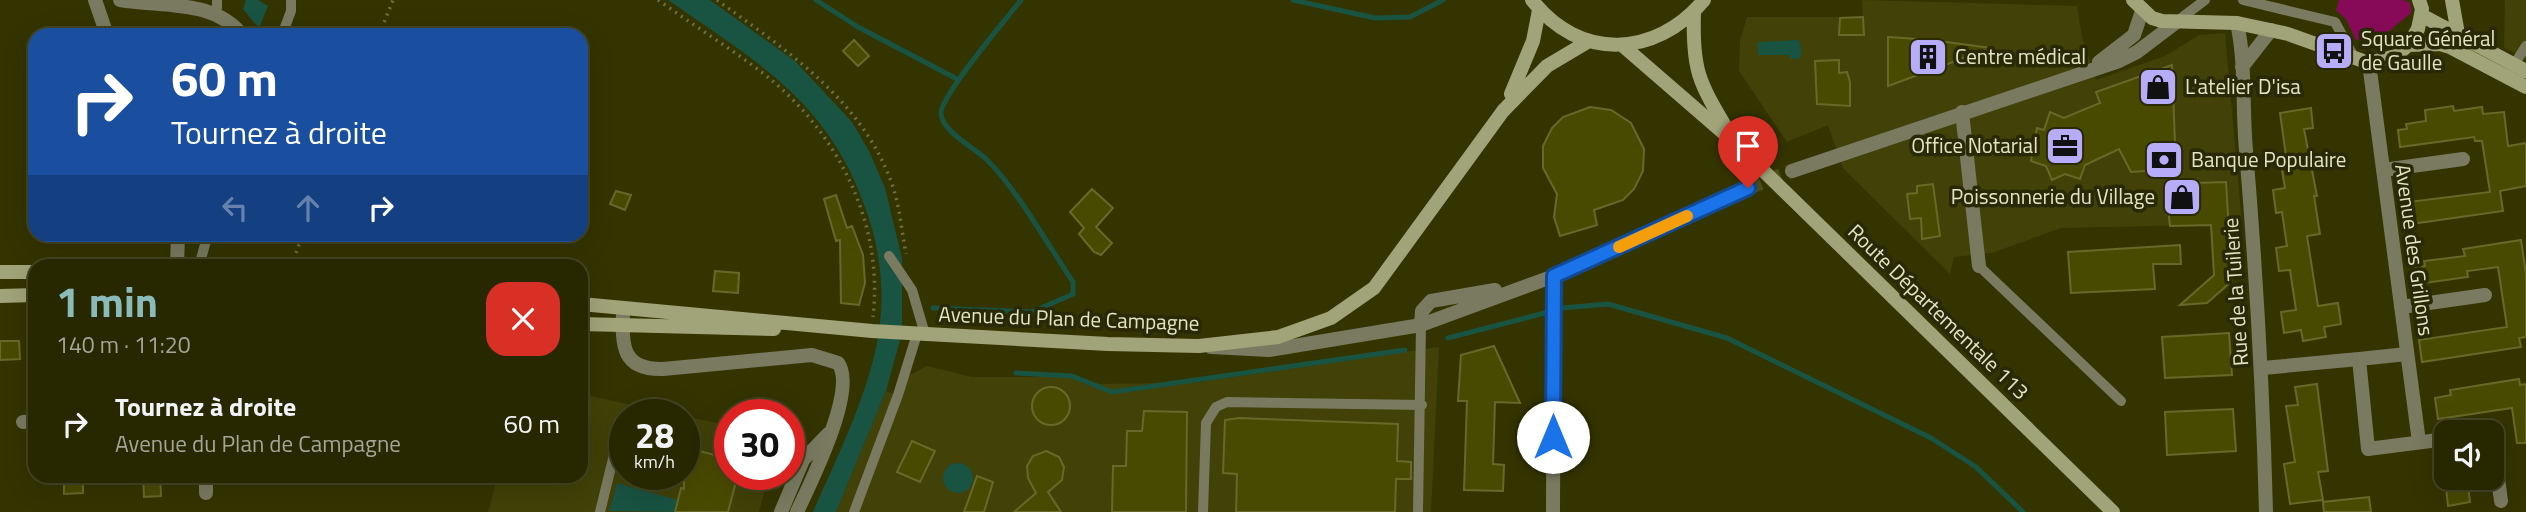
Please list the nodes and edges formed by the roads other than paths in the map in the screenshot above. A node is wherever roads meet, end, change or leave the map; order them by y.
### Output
1 (95, 0) edge
2 (120, 0) edge
3 (291, 0) edge
4 (1704, 0) edge
5 (2205, 0) edge
6 (2243, 0) edge
7 (2452, 0) edge
8 (217, 4) edge
9 (1536, 5) edge
10 (2138, 5) edge
11 (2423, 6) edge
12 (1694, 12) junction
13 (2237, 23) junction
14 (2174, 24) junction
15 (105, 28) edge
16 (236, 28) edge
17 (285, 28) edge
18 (2272, 30) junction
19 (2458, 34) junction
20 (1589, 41) junction
21 (1622, 45) junction
22 (2408, 45) junction
23 (2525, 50) edge
24 (2362, 61) junction
25 (2089, 68) junction
26 (2241, 68) junction
27 (2516, 71) edge
28 (2526, 86) edge
29 (1503, 111) junction
30 (1962, 112) junction
31 (1734, 142) junction
32 (2463, 159) dead end
33 (2383, 170) junction
34 (1792, 171) tunnel mouth
35 (1748, 188) tunnel mouth
36 (206, 242) edge
37 (889, 256) dead end
38 (201, 259) edge
39 (1979, 266) joint
40 (0, 272) edge
41 (28, 272) edge
42 (1554, 276) junction
43 (28, 295) edge
44 (2485, 295) dead end
45 (0, 296) edge
46 (588, 305) edge
47 (2401, 307) junction
48 (624, 308) junction
49 (588, 324) edge
50 (1421, 325) junction
51 (623, 327) junction
52 (869, 330) junction
53 (915, 334) junction
54 (1199, 346) junction
55 (2407, 354) junction
56 (2359, 359) junction
57 (2263, 368) junction
58 (2121, 401) dead end
59 (1422, 405) junction
60 (832, 430) junction
61 (2434, 440) edge
62 (2419, 442) junction
63 (609, 475) edge
64 (206, 483) edge
65 (2500, 490) edge
66 (206, 493) dead end
67 (2501, 501) dead end
68 (600, 512) edge
69 (781, 512) edge
70 (797, 512) edge
71 (854, 512) edge
72 (1203, 512) edge
73 (1418, 512) edge
74 (1553, 512) edge
75 (2113, 512) edge
76 (2266, 512) edge

1 - 15 street
2 - 8 street
3 - 17 lane
4 - 12 main road
5 - 14 lane
6 - 24 lane
7 - 19 main road
8 - 16 street
9 - 20 main road
9 - 29 main road, Avenue du Plan de Campagne
10 - 14 main road
10 - 25 street
11 - 19 main road
11 - 22 main road
12 - 21 main road
12 - 31 main road, Route Départementale 113
13 - 14 main road
13 - 18 main road
13 - 26 street, Rue de la Tuilerie
14 - 25 street
18 - 24 main road
18 - 26 street
19 - 27 main road
20 - 21 main road
20 - 29 main road, Avenue du Plan de Campagne
21 - 31 main road, Route Départementale 113
22 - 24 main road
22 - 27 main road
23 - 27 lane
24 - 33 street, Avenue des Grillons
25 - 30 street
26 - 57 street, Rue de la Tuilerie
27 - 28 main road
29 - 54 main road, Avenue du Plan de Campagne
30 - 34 street
30 - 39 street
31 - 75 main road, Route Départementale 113
32 - 33 street
33 - 47 street, Avenue des Grillons
35 - 42 street
36 - 38 lane
37 - 53 lane
39 - 58 lane
40 - 41 main road
42 - 50 street
42 - 74 street
43 - 45 main road
44 - 47 street
46 - 48 main road, Avenue du Plan de Campagne
47 - 55 street, Avenue des Grillons
48 - 51 street
48 - 52 main road, Avenue du Plan de Campagne
49 - 51 main road, Avenue du Plan de Campagne
50 - 54 street
50 - 59 lane
51 - 52 main road, Avenue du Plan de Campagne
51 - 60 street
52 - 53 main road, Avenue du Plan de Campagne
53 - 54 main road, Avenue du Plan de Campagne
53 - 71 lane
55 - 56 street
55 - 62 street, Avenue des Grillons
56 - 57 street
56 - 62 street
57 - 76 street, Rue de la Tuilerie
59 - 72 lane
59 - 73 lane
60 - 69 street
60 - 70 street
61 - 62 street
63 - 68 lane
64 - 66 street
65 - 67 street

